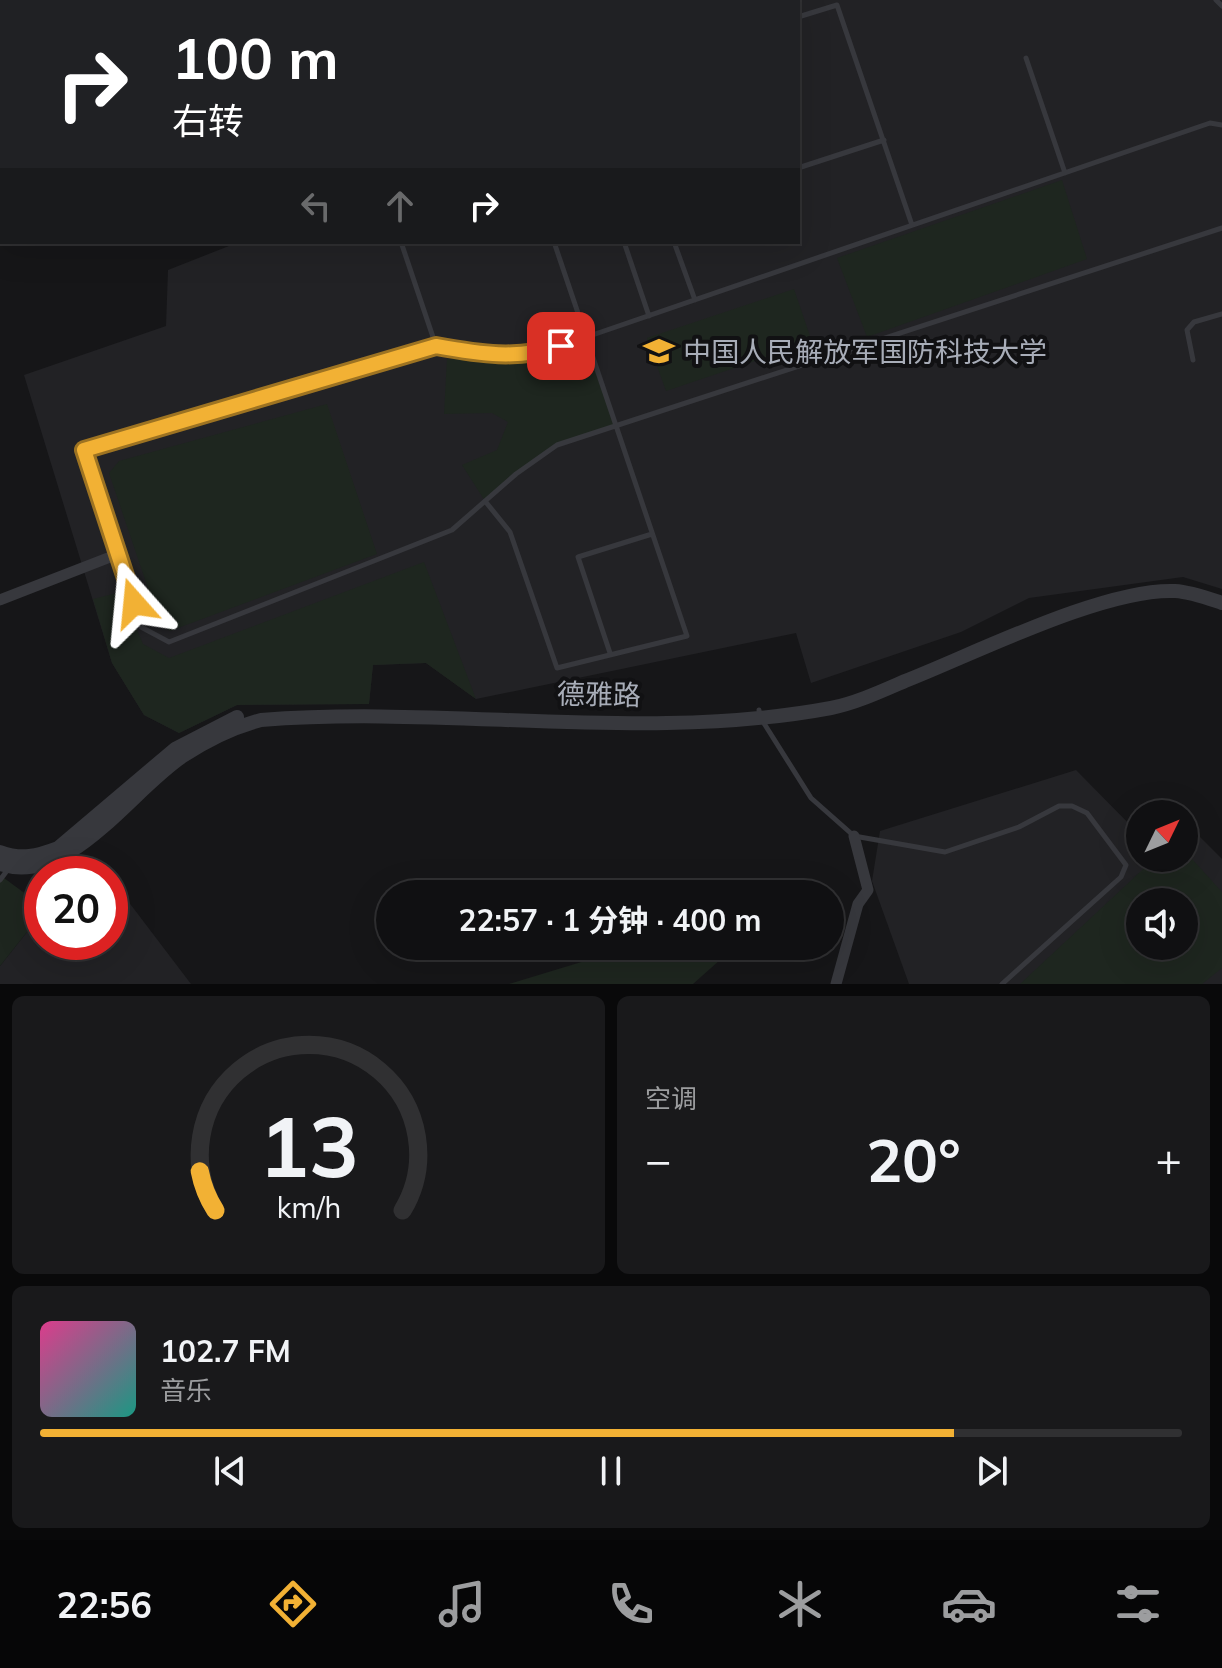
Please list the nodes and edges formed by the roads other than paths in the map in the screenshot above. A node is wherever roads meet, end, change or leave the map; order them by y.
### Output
1 (1216, 0) edge
2 (1222, 6) edge
3 (800, 16) edge
4 (1026, 58) dead end
5 (1222, 125) edge
6 (884, 140) junction
7 (800, 167) edge
8 (1065, 173) junction
9 (912, 225) junction
10 (1222, 228) edge
11 (402, 244) edge
12 (555, 244) edge
13 (625, 244) edge
14 (675, 244) edge
15 (695, 300) junction
16 (1222, 314) edge
17 (649, 316) junction
18 (585, 338) junction
19 (436, 346) junction
20 (1193, 360) dead end
21 (616, 428) junction
22 (485, 501) junction
23 (652, 534) junction
24 (118, 554) junction
25 (1222, 596) edge
26 (0, 600) edge
27 (1222, 603) edge
28 (610, 653) junction
29 (759, 714) junction
30 (854, 836) junction
31 (0, 852) edge
32 (5, 866) edge
33 (0, 880) edge
34 (836, 984) edge
35 (1002, 984) edge

1 - 2 lane
3 - 6 lane
4 - 8 lane
5 - 8 lane
6 - 7 lane
6 - 9 lane
8 - 9 lane
9 - 15 lane
10 - 21 lane
11 - 19 lane
12 - 18 lane
13 - 17 lane
14 - 15 lane
15 - 17 lane
16 - 20 lane
17 - 18 lane
18 - 19 lane
18 - 21 lane
19 - 24 lane
21 - 22 lane
21 - 23 lane
22 - 24 lane
22 - 28 lane
23 - 28 lane
23 - 28 lane
24 - 26 street
25 - 29 street, 德雅路
27 - 29 street, 德雅路
29 - 30 lane
29 - 31 street, 德雅路
29 - 32 street, 德雅路
30 - 34 street
30 - 35 lane
32 - 33 lane

